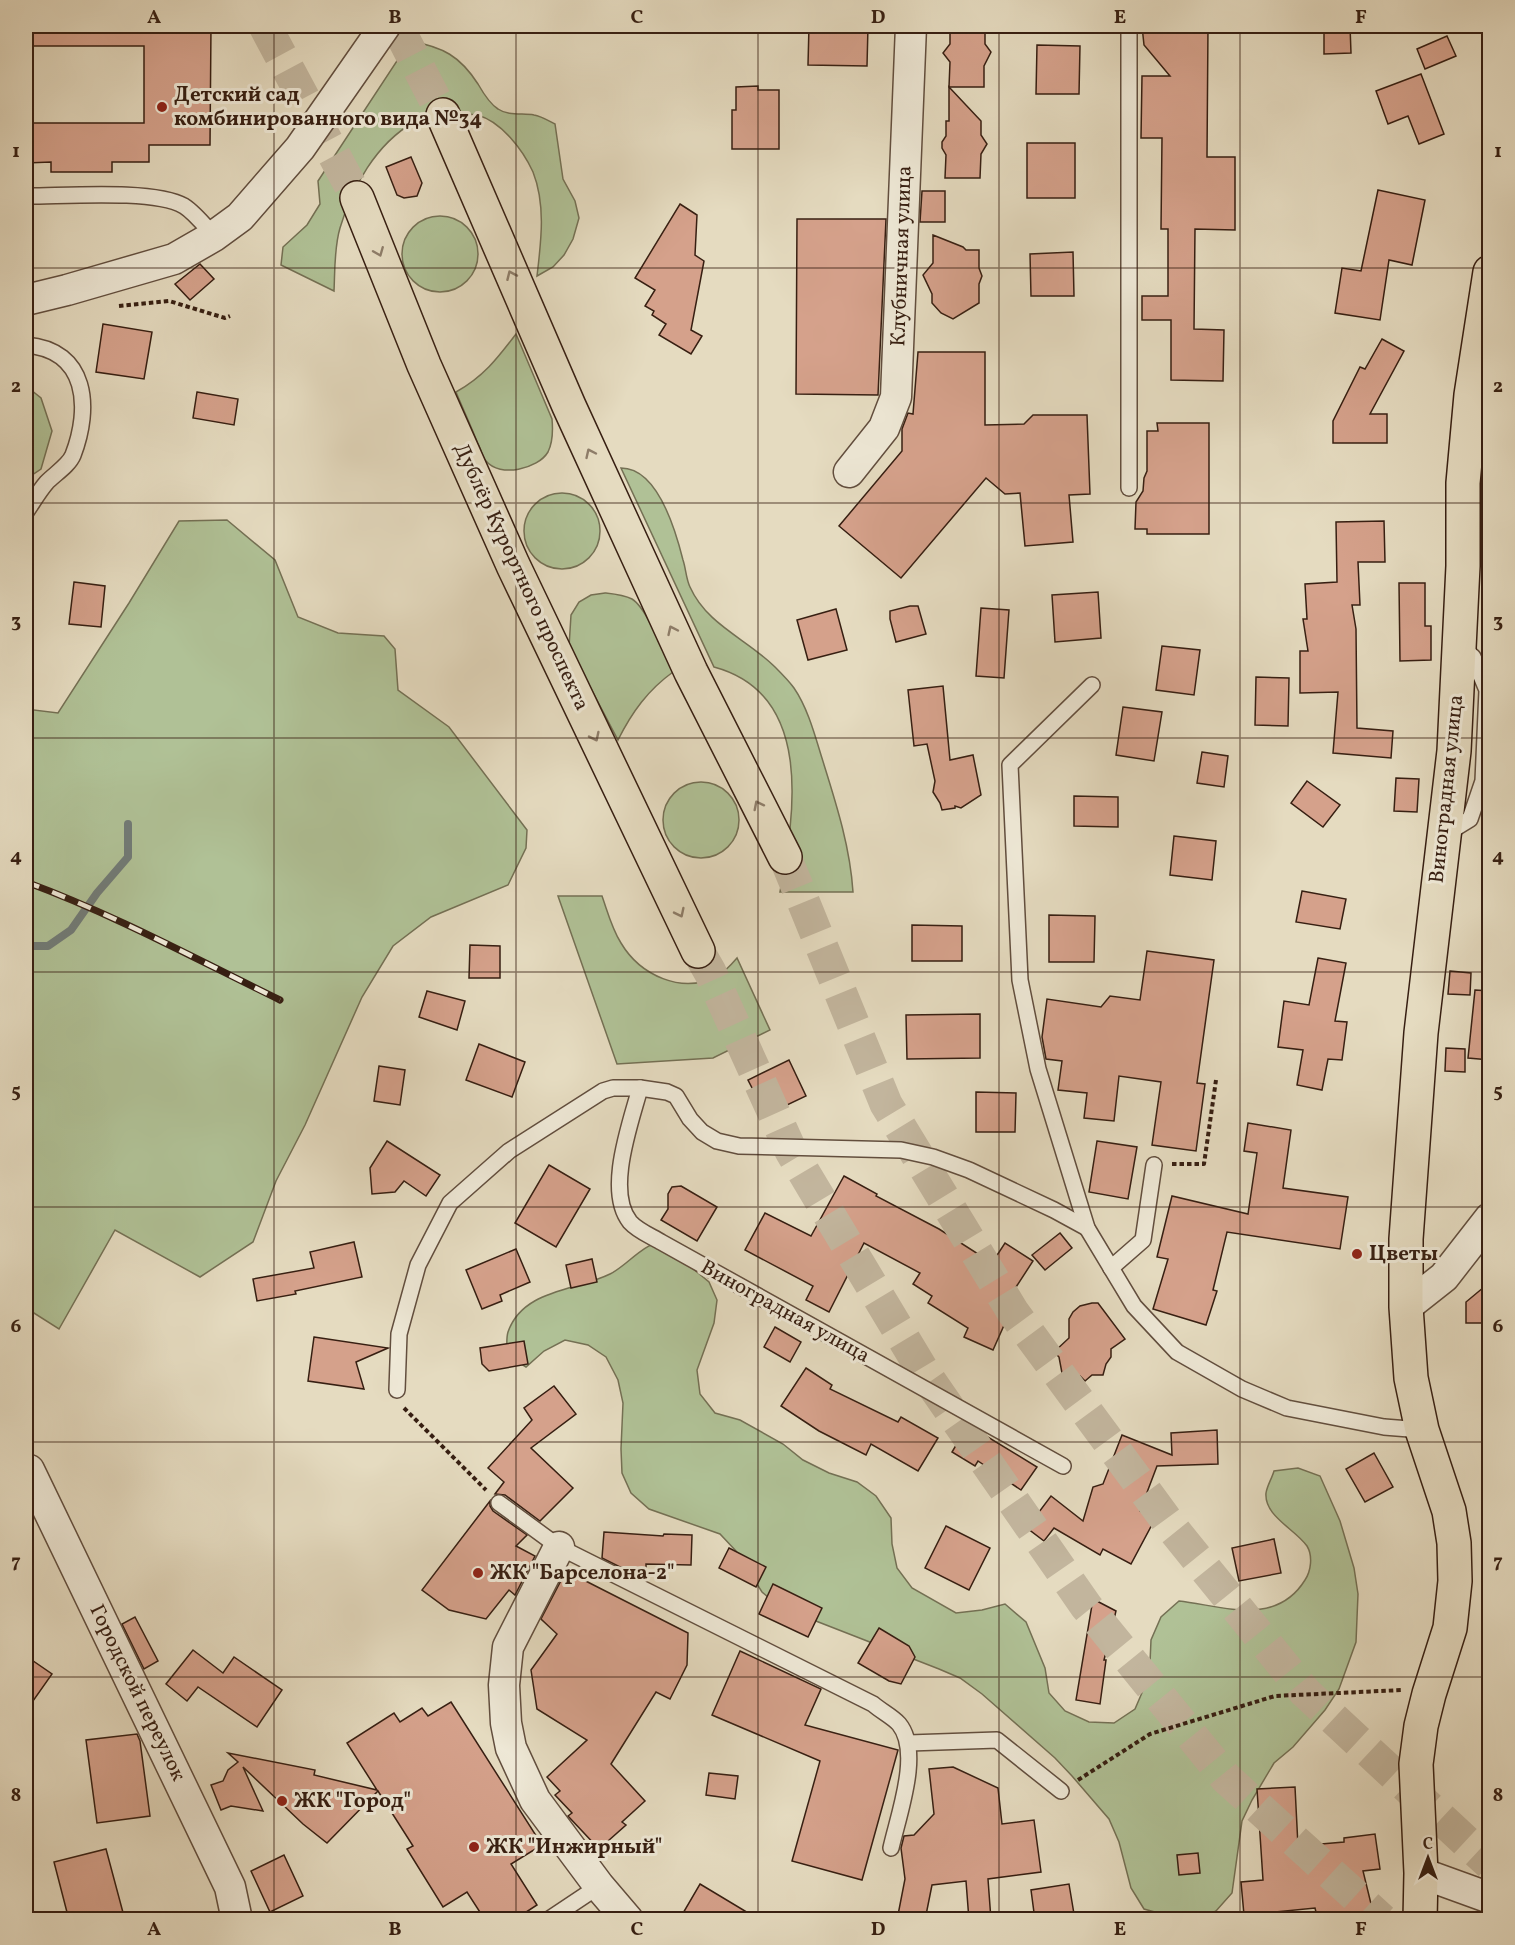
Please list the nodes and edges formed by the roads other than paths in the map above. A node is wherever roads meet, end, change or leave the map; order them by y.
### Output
1 (385, 26) edge
2 (911, 26) edge
3 (1129, 26) edge
4 (443, 116) tunnel mouth
5 (29, 196) dead end
6 (357, 198) tunnel mouth
7 (214, 236) junction
8 (1490, 272) edge
9 (26, 300) edge
10 (26, 345) edge
11 (849, 472) dead end
12 (1129, 488) dead end
13 (26, 512) edge
14 (1092, 685) dead end
15 (785, 857) tunnel mouth
16 (698, 951) tunnel mouth
17 (640, 1088) junction
18 (1154, 1165) road end
19 (1490, 1218) edge
20 (1087, 1227) junction
21 (1111, 1268) junction
22 (1406, 1307) junction
23 (397, 1390) road end
24 (1422, 1430) junction
25 (1063, 1466) dead end
26 (29, 1470) dead end
27 (499, 1503) road end
28 (559, 1547) junction
29 (909, 1743) junction
30 (1061, 1791) road end
31 (891, 1848) dead end
32 (1421, 1873) junction
33 (599, 1886) junction
34 (1490, 1898) edge
35 (237, 1920) edge
36 (548, 1920) edge
37 (628, 1920) edge
38 (1420, 1920) edge

1 - 7 street
2 - 11 street, Клубничная улица
3 - 12 lane
15 -> 4 main road
5 - 7 lane
6 -> 16 main road, Дублёр Курортного проспекта
7 - 9 street
8 - 22 main road, Виноградная улица
10 - 13 lane
14 - 20 lane
17 - 20 lane
17 - 23 lane
17 - 25 lane, Виноградная улица
18 - 21 lane
19 - 22 street
20 - 21 lane
21 - 24 lane
22 - 24 main road, Виноградная улица
24 - 32 main road, Виноградная улица
26 - 35 street, Городской переулок
27 - 28 lane
28 - 29 lane
28 - 33 street
29 - 30 lane
29 - 31 lane
32 - 34 street
32 - 38 main road, Виноградная улица
33 - 36 lane
33 - 37 street

